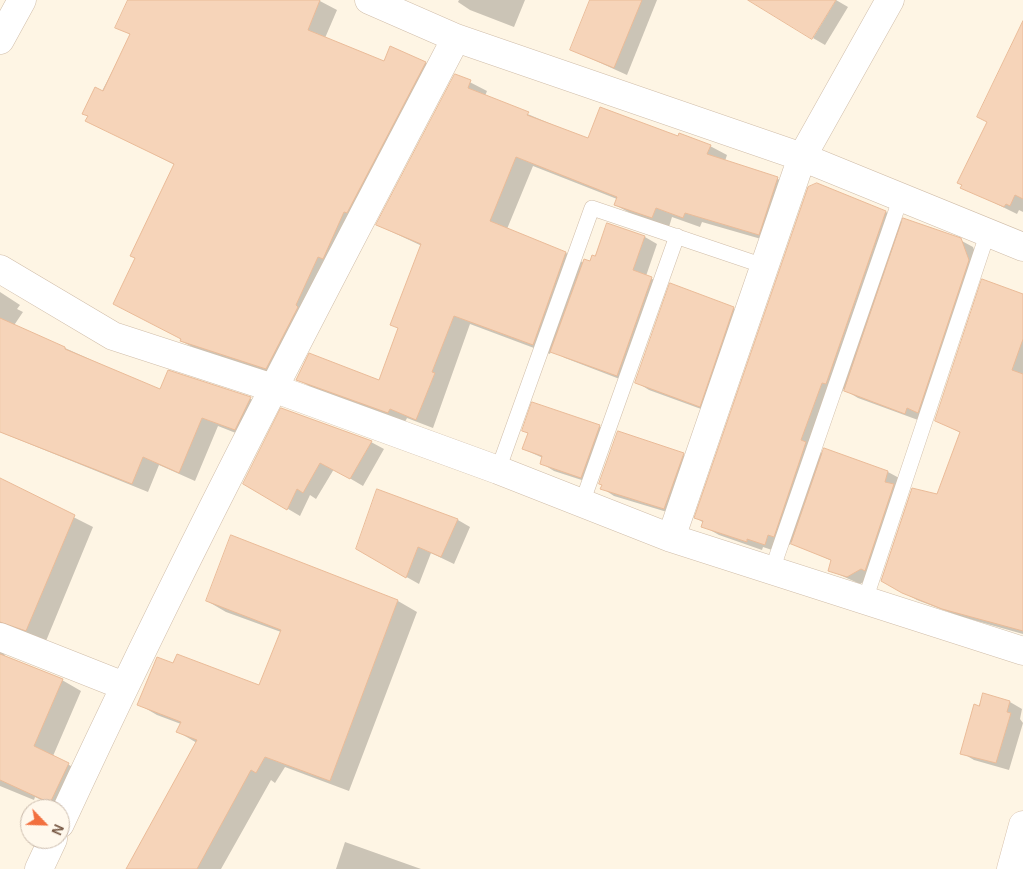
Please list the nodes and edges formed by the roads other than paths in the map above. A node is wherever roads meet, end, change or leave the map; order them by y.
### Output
1 (22, 0) edge
2 (369, 0) edge
3 (890, 0) edge
4 (456, 38) junction
5 (0, 40) edge
6 (802, 157) junction
7 (901, 197) junction
8 (988, 232) junction
9 (677, 236) junction
10 (1023, 247) edge
11 (764, 266) junction
12 (0, 269) edge
13 (274, 388) junction
14 (498, 470) junction
15 (582, 503) junction
16 (672, 538) junction
17 (772, 570) junction
18 (865, 600) junction
19 (0, 636) edge
20 (1023, 651) edge
21 (124, 686) junction
22 (70, 802) edge
23 (1023, 825) edge
24 (48, 849) edge
25 (39, 869) edge
26 (1011, 869) edge

1 - 5 street
2 - 4 street
3 - 6 street
4 - 6 street
4 - 13 street
6 - 7 street
6 - 11 street
7 - 8 street
7 - 17 lane
8 - 10 street
8 - 18 lane
9 - 11 lane
9 - 14 lane
9 - 15 lane
11 - 16 street
12 - 13 street
13 - 14 street
13 - 21 street
14 - 15 street
15 - 16 street
16 - 17 street
17 - 18 street
18 - 20 street
19 - 21 street
21 - 22 street
23 - 26 street
24 - 25 street

